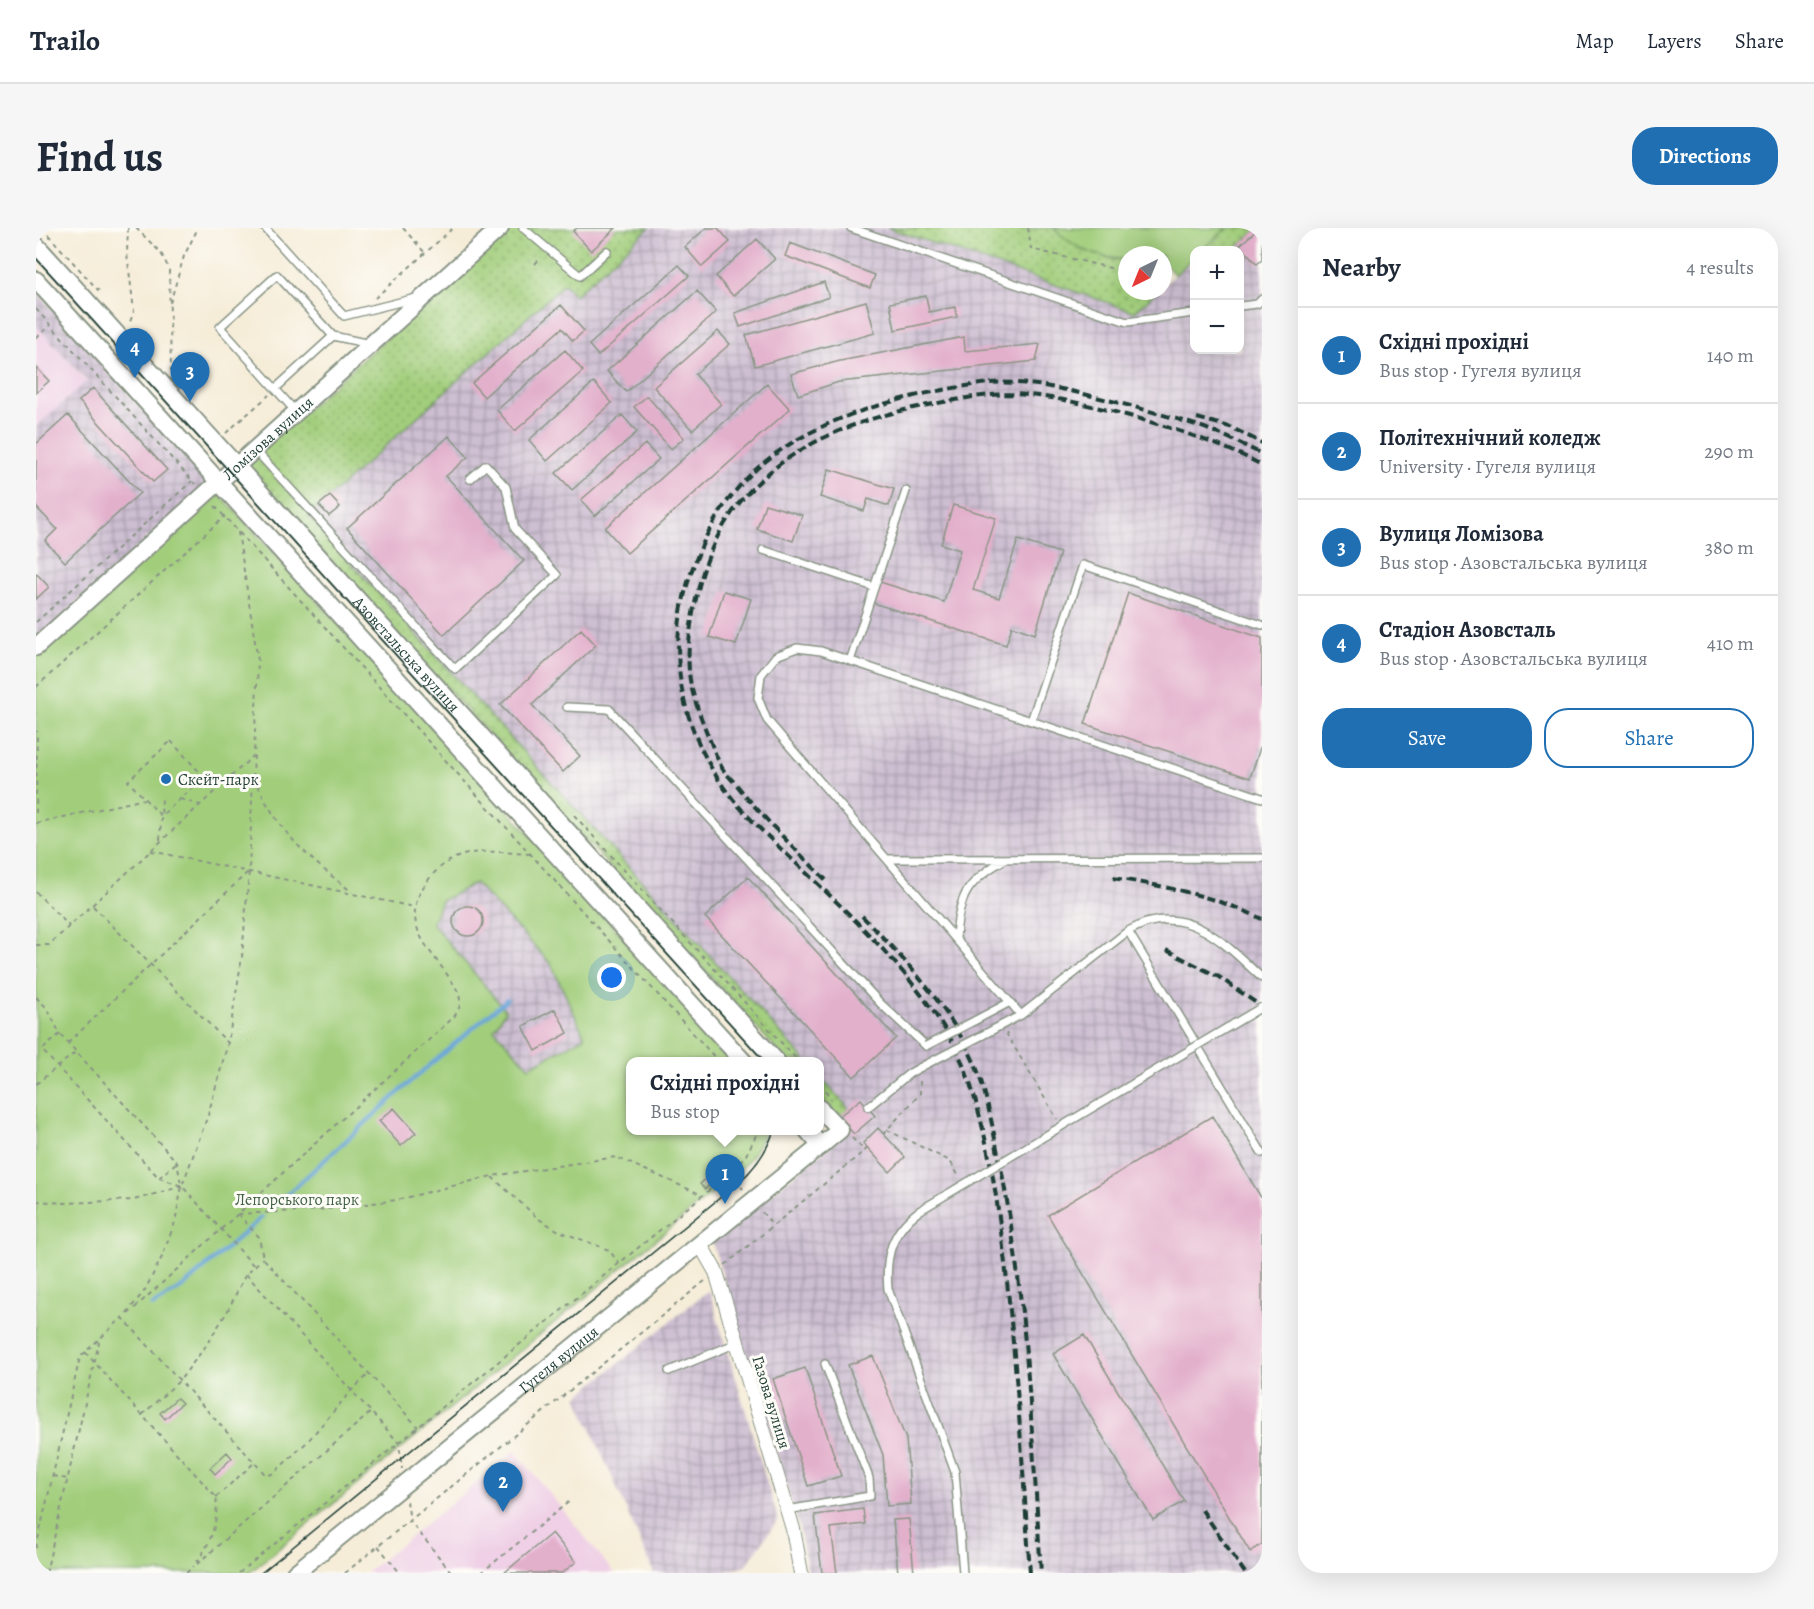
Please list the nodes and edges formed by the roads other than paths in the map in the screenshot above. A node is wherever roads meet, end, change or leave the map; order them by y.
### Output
1 (265, 228) edge
2 (500, 228) edge
3 (523, 228) edge
4 (850, 228) edge
5 (36, 245) edge
6 (607, 251) dead end
7 (36, 280) edge
8 (424, 296) junction
9 (1262, 299) edge
10 (1244, 305) edge
11 (1190, 314) edge
12 (333, 336) junction
13 (370, 345) junction
14 (275, 389) junction
15 (296, 412) junction
16 (255, 449) junction
17 (236, 466) junction
18 (470, 479) dead end
19 (218, 482) junction
20 (906, 491) dead end
21 (763, 550) dead end
22 (874, 587) junction
23 (1262, 625) edge
24 (36, 646) edge
25 (850, 661) junction
26 (567, 707) dead end
27 (1031, 721) junction
28 (1262, 798) edge
29 (1262, 858) edge
30 (887, 859) junction
31 (1005, 859) junction
32 (1128, 931) junction
33 (956, 939) junction
34 (1262, 978) edge
35 (1010, 1002) junction
36 (1262, 1007) edge
37 (1021, 1015) junction
38 (739, 1057) edge
39 (772, 1057) edge
40 (825, 1102) edge
41 (868, 1107) dead end
42 (811, 1135) edge
43 (821, 1146) junction
44 (1262, 1153) edge
45 (700, 1244) junction
46 (737, 1343) junction
47 (825, 1364) dead end
48 (669, 1371) dead end
49 (787, 1510) junction
50 (295, 1573) edge
51 (801, 1573) edge
52 (963, 1573) edge

1 - 8 lane
2 - 8 street, Ломізова вулиця
3 - 6 lane
4 - 11 lane
5 - 17 street, Азовстальська вулиця
7 - 19 street, Азовстальська вулиця
8 - 13 street, Ломізова вулиця
9 - 10 lane
12 - 13 lane
12 - 14 lane
12 - 14 lane
13 - 15 street, Ломізова вулиця
14 - 15 lane
15 - 16 street, Ломізова вулиця
16 - 17 street, Ломізова вулиця
16 - 18 lane
17 - 19 street, Ломізова вулиця
17 - 39 street, Азовстальська вулиця
19 - 24 street, Ломізова вулиця
19 - 38 street, Азовстальська вулиця
20 - 22 lane
21 - 22 lane
22 - 25 lane
23 - 27 lane
25 - 27 lane
25 - 30 lane
26 - 35 lane, bridge
27 - 28 lane
29 - 31 lane
30 - 31 lane
30 - 33 lane
31 - 33 lane
32 - 34 lane
32 - 37 lane
32 - 44 lane
33 - 35 lane
35 - 37 lane
36 - 52 lane, bridge
37 - 41 lane, bridge
40 - 43 street, Гугеля вулиця
42 - 43 street
43 - 45 street, Гугеля вулиця
45 - 46 street, Газова вулиця
45 - 50 street, Гугеля вулиця
46 - 48 lane
46 - 49 street, Газова вулиця
47 - 49 lane
49 - 51 street, Газова вулиця

